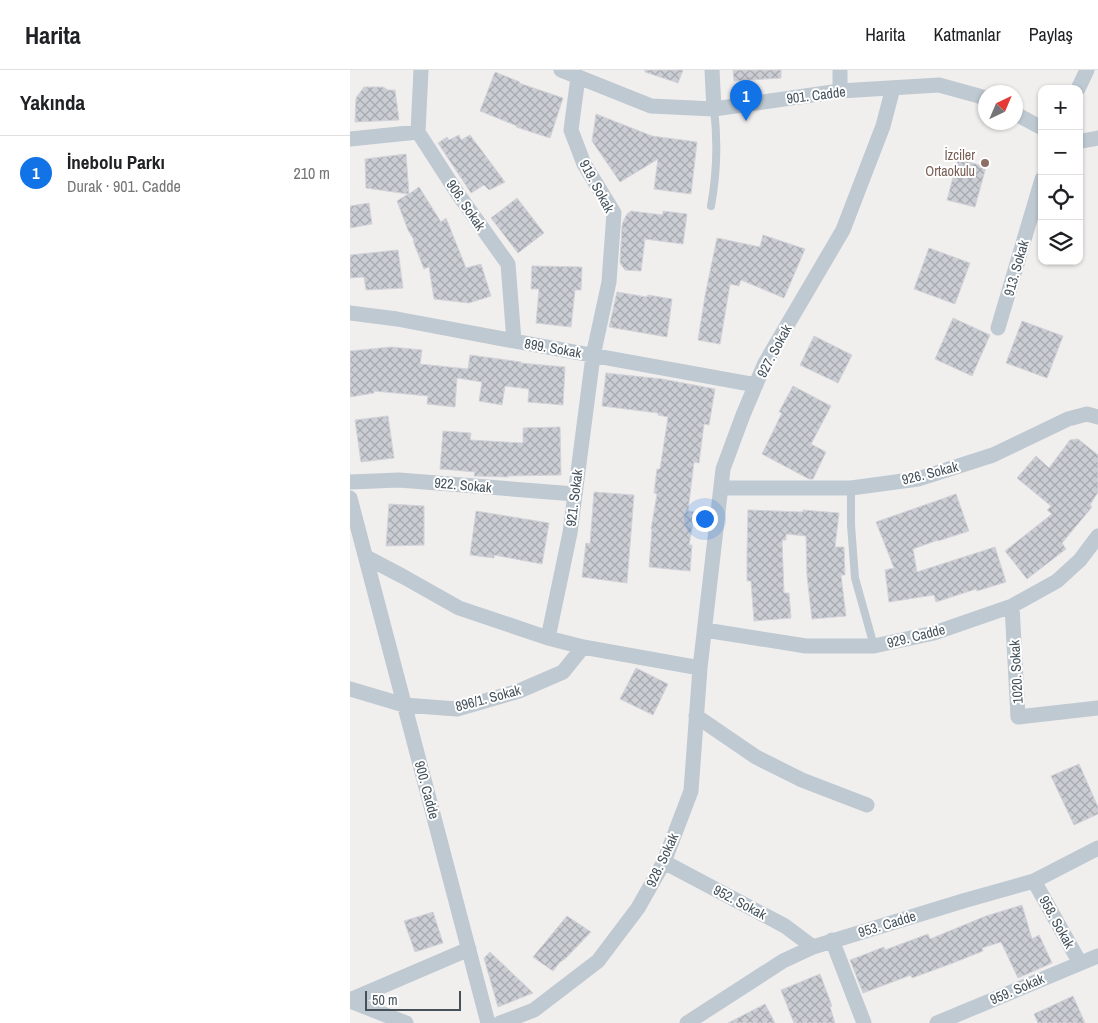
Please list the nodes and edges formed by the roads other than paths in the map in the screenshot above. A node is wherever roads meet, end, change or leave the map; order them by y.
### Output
1 (421, 70) edge
2 (561, 70) edge
3 (712, 70) edge
4 (840, 70) edge
5 (1087, 70) edge
6 (578, 78) junction
7 (1080, 85) edge
8 (893, 88) junction
9 (840, 91) junction
10 (978, 96) edge
11 (714, 109) junction
12 (1023, 118) edge
13 (1038, 126) edge
14 (418, 132) junction
15 (1098, 138) edge
16 (350, 139) edge
17 (1083, 141) edge
18 (1038, 193) edge
19 (711, 206) dead end
20 (350, 313) edge
21 (998, 328) dead end
22 (514, 342) junction
23 (593, 356) junction
24 (756, 385) junction
25 (1098, 417) edge
26 (350, 482) edge
27 (721, 488) junction
28 (851, 488) junction
29 (575, 494) junction
30 (350, 498) edge
31 (1098, 536) edge
32 (366, 557) junction
33 (1012, 606) junction
34 (705, 630) junction
35 (548, 638) junction
36 (874, 646) junction
37 (583, 647) junction
38 (700, 668) junction
39 (350, 689) edge
40 (404, 705) junction
41 (1098, 708) edge
42 (696, 716) junction
43 (867, 805) dead end
44 (1098, 848) edge
45 (664, 862) junction
46 (1034, 881) junction
47 (832, 940) junction
48 (813, 947) junction
49 (469, 949) junction
50 (1098, 956) edge
51 (1080, 963) junction
52 (350, 1000) edge
53 (406, 1023) edge
54 (488, 1023) edge
55 (500, 1023) edge
56 (687, 1023) edge
57 (864, 1023) edge
58 (937, 1023) edge

1 - 14 street
2 - 6 street, 901. Cadde
3 - 11 street
4 - 9 street
5 - 7 street
6 - 11 street, 901. Cadde
6 - 23 street, 919. Sokak
8 - 9 street, 901. Cadde
8 - 10 street, 901. Cadde
8 - 24 street, 927. Sokak
9 - 11 street, 901. Cadde
11 - 19 lane
12 - 13 street
14 - 16 street
14 - 22 street, 906. Sokak
15 - 17 street
18 - 21 street, 913. Sokak
20 - 22 street, 899. Sokak
22 - 23 street, 899. Sokak
23 - 24 street, 899. Sokak
23 - 29 street, 921. Sokak
24 - 27 street, 927. Sokak
25 - 28 street, 926. Sokak
26 - 29 street, 922. Sokak
27 - 28 street, 926. Sokak
27 - 34 street, 927. Sokak
28 - 36 lane
29 - 35 street, 921. Sokak
30 - 32 street, 900. Cadde
31 - 33 street, 929. Cadde
32 - 35 street
32 - 40 street, 900. Cadde
33 - 36 street, 929. Cadde
33 - 41 street, 1020. Sokak
34 - 36 street, 929. Cadde
34 - 38 street, 928. Sokak
35 - 37 street
37 - 38 street
37 - 40 street, 896/1. Sokak
38 - 42 street, 928. Sokak
39 - 40 street, 896/1. Sokak
40 - 49 street, 900. Cadde
42 - 43 street
42 - 45 street, 928. Sokak
44 - 46 street, 953. Cadde
45 - 48 street, 952. Sokak
45 - 55 street, 928. Sokak
46 - 47 street, 953. Cadde
46 - 51 street, 958. Sokak
47 - 48 street, 953. Cadde
47 - 57 street
48 - 56 street, 953. Cadde
49 - 52 street
49 - 54 street, 900. Cadde
50 - 51 street, 959. Sokak
51 - 58 street, 959. Sokak
52 - 53 street

